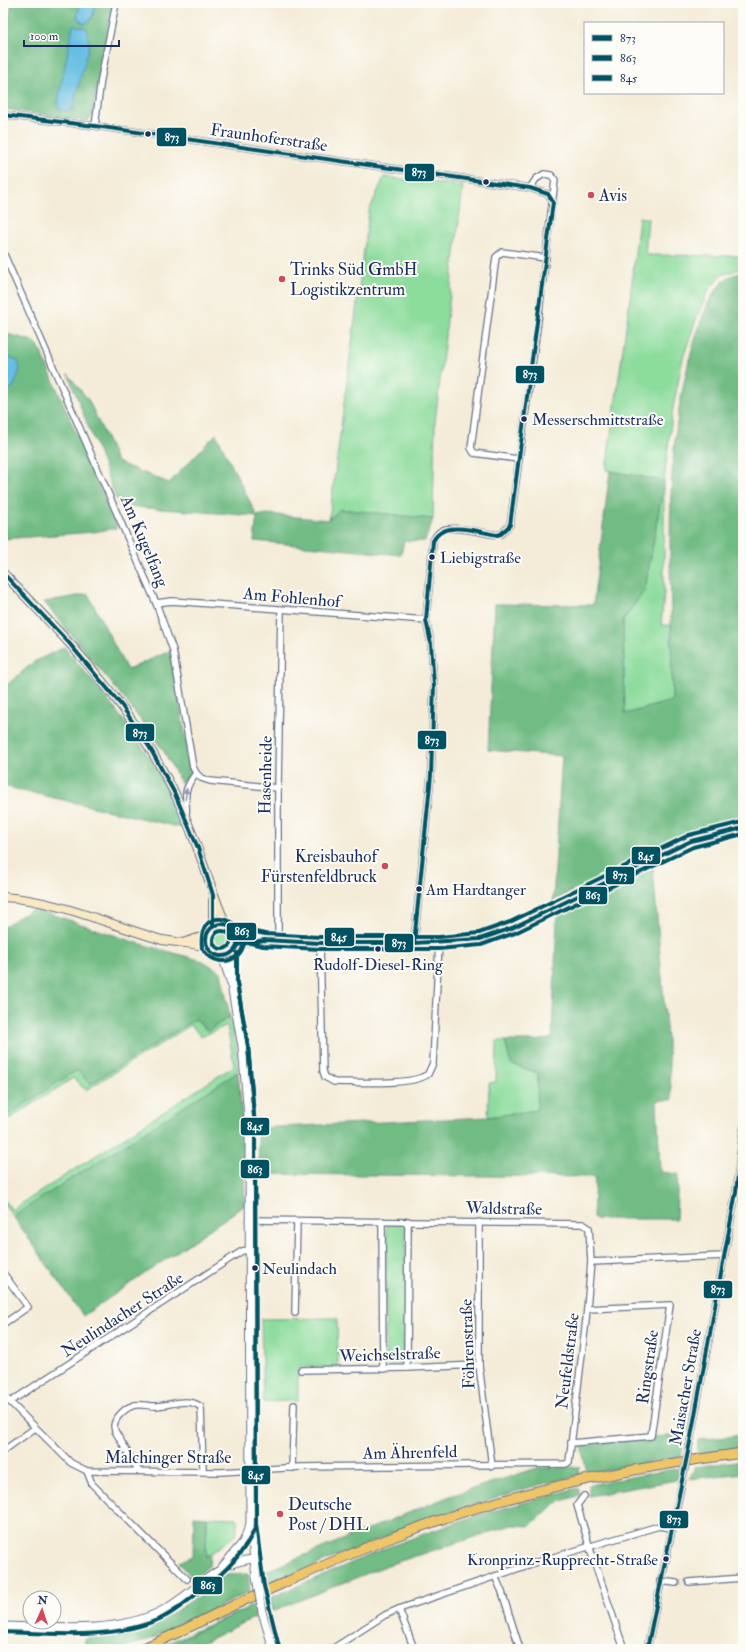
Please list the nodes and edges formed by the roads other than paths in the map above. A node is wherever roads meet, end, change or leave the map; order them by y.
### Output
1 (116, 3) edge
2 (3, 115) edge
3 (95, 126) junction
4 (530, 188) junction
5 (553, 202) junction
6 (3, 252) edge
7 (546, 258) junction
8 (518, 459) junction
9 (3, 573) edge
10 (156, 602) junction
11 (281, 610) junction
12 (426, 620) junction
13 (196, 773) junction
14 (278, 788) junction
15 (186, 818) junction
16 (743, 828) edge
17 (213, 895) junction
18 (3, 897) edge
19 (226, 925) junction
20 (213, 927) junction
21 (237, 934) junction
22 (207, 935) junction
23 (264, 940) junction
24 (278, 940) junction
25 (320, 943) junction
26 (414, 943) junction
27 (439, 943) junction
28 (180, 944) junction
29 (237, 945) junction
30 (208, 947) junction
31 (231, 953) junction
32 (222, 956) junction
33 (231, 984) junction
34 (743, 1129) edge
35 (736, 1192) junction
36 (743, 1192) edge
37 (250, 1220) junction
38 (297, 1221) junction
39 (382, 1221) junction
40 (408, 1221) junction
41 (479, 1222) junction
42 (249, 1250) junction
43 (723, 1256) junction
44 (591, 1262) junction
45 (3, 1273) edge
46 (587, 1309) junction
47 (295, 1313) dead end
48 (3, 1324) edge
49 (479, 1365) junction
50 (407, 1368) junction
51 (383, 1369) junction
52 (301, 1370) dead end
53 (3, 1395) edge
54 (10, 1402) junction
55 (294, 1405) dead end
56 (35, 1428) junction
57 (571, 1443) junction
58 (3, 1451) edge
59 (743, 1453) edge
60 (569, 1462) joint
61 (492, 1466) junction
62 (292, 1468) junction
63 (138, 1470) junction
64 (250, 1470) junction
65 (87, 1471) junction
66 (203, 1471) junction
67 (584, 1496) dead end
68 (250, 1524) junction
69 (671, 1528) junction
70 (589, 1547) junction
71 (253, 1559) junction
72 (220, 1568) junction
73 (495, 1576) junction
74 (743, 1578) edge
75 (187, 1579) dead end
76 (660, 1581) junction
77 (689, 1582) tunnel mouth
78 (676, 1583) tunnel mouth
79 (398, 1609) junction
80 (3, 1626) edge
81 (336, 1648) edge
82 (141, 1649) edge
83 (273, 1649) edge
84 (414, 1649) edge
85 (520, 1649) edge
86 (624, 1649) edge
87 (647, 1649) edge

1 - 3 street
2 - 3 street, Fraunhoferstraße
3 - 4 street, Fraunhoferstraße
4 - 5 street, Fraunhoferstraße
4 - 5 street
5 - 7 street
6 - 10 street, Am Kugelfang
7 - 8 street
7 - 8 street
8 - 12 street
9 - 15 main road
10 - 11 street, Am Fohlenhof
10 - 13 street, Am Kugelfang
11 - 12 street, Am Fohlenhof
11 - 14 street, Hasenheide
12 - 26 street
13 - 14 street
15 -> 13 street
14 - 24 street, Hasenheide
15 - 17 main road
16 - 27 street
17 - 19 main road
17 - 20 main road
18 - 28 main road
19 - 20 main road
19 - 21 main road
20 - 22 main road
21 - 23 street
21 - 29 main road
22 - 28 main road
22 - 30 main road
23 - 24 street
23 - 29 street
24 - 25 street
25 - 26 street
25 - 27 street
26 - 27 street
28 - 30 main road
29 - 31 main road
30 - 32 main road
31 - 32 main road
31 - 33 street
32 - 33 street
33 - 37 street
34 - 35 street, Maisacher Straße
35 - 36 street
35 - 43 street, Maisacher Straße
37 - 38 street, Waldstraße
37 - 42 street
38 - 39 street, Waldstraße
38 - 47 street
39 - 40 street, Waldstraße
39 - 51 street
40 - 41 street, Waldstraße
40 - 50 street
41 - 44 street, Waldstraße
41 - 49 street, Föhrenstraße
42 - 54 street, Neulindacher Straße
42 - 64 street
43 - 44 street
43 - 69 street, Maisacher Straße, bridge
44 - 46 street, Neufeldstraße
45 - 48 street
46 - 57 street, Neufeldstraße
46 - 57 street, Ringstraße
49 - 50 street, Weichselstraße
49 - 61 street, Föhrenstraße
50 - 51 street, Weichselstraße
51 - 52 street, Weichselstraße
53 - 54 street, Malchinger Straße
54 - 56 street, Malchinger Straße
55 - 62 street
56 - 58 street
56 - 65 street, Malchinger Straße
57 - 60 street, Neufeldstraße
59 - 82 highway
60 - 61 street, Am Ährenfeld
61 - 62 street, Am Ährenfeld
62 - 64 street, Am Ährenfeld
63 - 65 street, Malchinger Straße
63 - 66 street, Malchinger Straße
63 - 66 street
64 - 66 street, Malchinger Straße
64 - 68 street
65 - 75 street, Malchinger Straße
67 - 70 street
68 - 71 street
68 - 72 street
69 - 70 street
69 - 76 street, Maisacher Straße
70 - 73 street
70 - 86 street
71 - 72 street
71 - 83 street, bridge
72 - 80 street
73 - 79 street
73 - 85 street
74 - 77 street
76 - 78 street
76 - 87 street, Maisacher Straße
79 - 81 street
79 - 84 street

